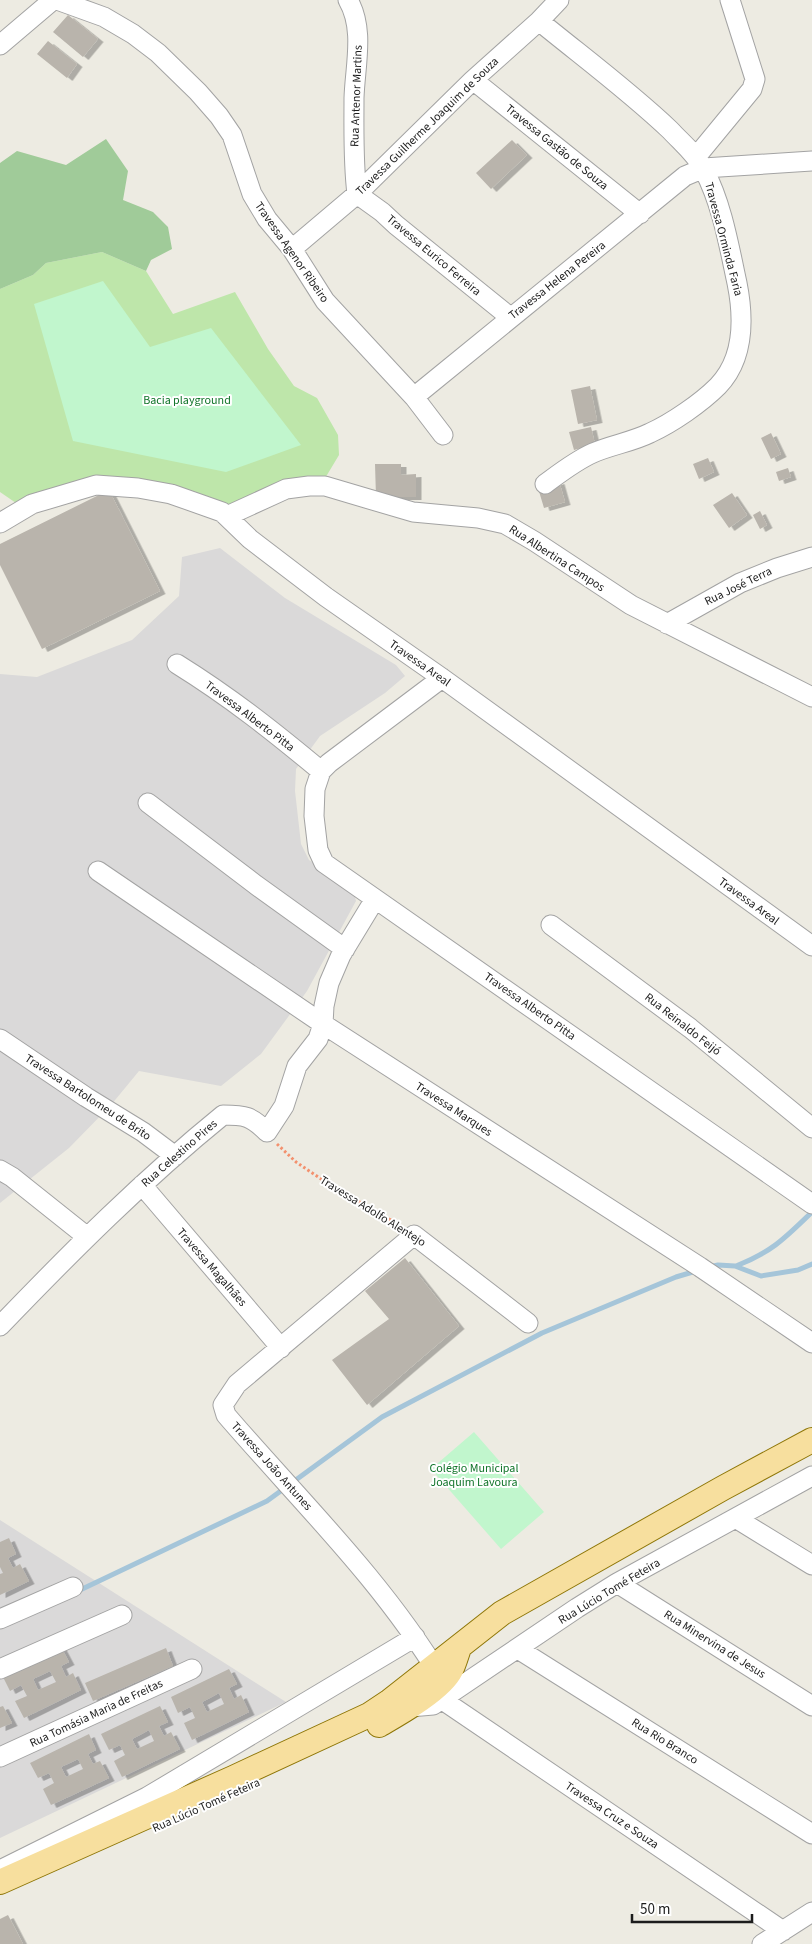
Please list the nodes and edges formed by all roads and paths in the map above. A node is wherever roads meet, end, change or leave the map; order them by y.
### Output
1 (53, 0) edge
2 (57, 0) edge
3 (348, 0) edge
4 (559, 0) edge
5 (730, 0) edge
6 (539, 21) junction
7 (0, 45) edge
8 (473, 80) junction
9 (812, 161) edge
10 (700, 162) junction
11 (357, 194) junction
12 (640, 214) junction
13 (292, 249) junction
14 (510, 317) junction
15 (414, 397) junction
16 (443, 435) dead end
17 (545, 484) dead end
18 (227, 516) junction
19 (0, 523) edge
20 (812, 557) edge
21 (667, 624) junction
22 (177, 664) dead end
23 (442, 678) junction
24 (812, 696) edge
25 (321, 771) junction
26 (148, 803) dead end
27 (98, 871) dead end
28 (375, 899) junction
29 (551, 924) dead end
30 (812, 946) edge
31 (345, 950) junction
32 (324, 1024) junction
33 (0, 1040) edge
34 (812, 1128) edge
35 (267, 1132) junction
36 (175, 1156) junction
37 (0, 1170) edge
38 (142, 1185) junction
39 (810, 1203) edge
40 (414, 1235) junction
41 (86, 1236) junction
42 (528, 1323) dead end
43 (0, 1326) edge
44 (812, 1344) edge
45 (281, 1348) junction
46 (812, 1440) edge
47 (812, 1476) edge
48 (737, 1519) junction
49 (812, 1565) edge
50 (617, 1583) junction
51 (73, 1587) dead end
52 (122, 1615) dead end
53 (0, 1619) edge
54 (415, 1637) junction
55 (518, 1649) junction
56 (192, 1668) dead end
57 (0, 1669) edge
58 (439, 1682) junction
59 (400, 1704) junction
60 (812, 1706) edge
61 (0, 1756) edge
62 (812, 1834) edge
63 (0, 1870) edge
64 (0, 1882) edge
65 (0, 1899) edge
66 (812, 1912) edge
67 (783, 1931) junction
68 (762, 1944) edge

1 - 7 street
2 - 13 street, Travessa Agenor Ribeiro
3 - 11 street, Rua Antenor Martins
4 - 6 street, Travessa Guilherme Joaquim de Souza
5 - 10 street
6 - 8 street, Travessa Guilherme Joaquim de Souza
6 - 10 street, Travessa Orminda Faria
8 - 11 street, Travessa Guilherme Joaquim de Souza
8 - 12 street, Travessa Gastão de Souza
9 - 10 street
10 - 12 street, Travessa Helena Pereira
10 - 17 street, Travessa Orminda Faria
11 - 13 street, Travessa Guilherme Joaquim de Souza
11 - 14 street, Travessa Eurico Ferreira
12 - 14 street, Travessa Helena Pereira
13 - 15 street, Travessa Agenor Ribeiro
14 - 15 street, Travessa Helena Pereira
15 - 16 street, Travessa Agenor Ribeiro
18 - 19 street, Travessa Areal
18 - 21 street, Rua Albertina Campos
18 - 23 street, Travessa Areal
20 - 21 street, Rua José Terra
21 - 24 street, Rua Albertina Campos
22 - 25 street, Travessa Alberto Pitta
23 - 25 street
23 - 30 street, Travessa Areal
25 - 28 street, Travessa Alberto Pitta
26 - 31 street
27 - 32 street, Travessa Marques
28 - 31 street
28 - 39 street, Travessa Alberto Pitta
29 - 34 street, Rua Reinaldo Feijó
31 - 32 street
32 - 35 street
32 - 44 street, Travessa Marques
33 - 36 street, Travessa Bartolomeu de Brito
35 - 36 street, Rua Celestino Pires
35 - 40 path, Travessa Adolfo Alentejo
36 - 38 street, Rua Celestino Pires
37 - 41 street
38 - 41 street, Rua Celestino Pires
38 - 45 street, Travessa Magalhães
40 - 42 street, Travessa Adolfo Alentejo
40 - 45 street, Travessa João Antunes
41 - 43 street, Rua Celestino Pires
45 - 54 street, Travessa João Antunes
46 - 58 main road, Rua Lúcio Tomé Feteira
47 - 48 street, Rua Lúcio Tomé Feteira
48 - 49 street
48 - 50 street, Rua Lúcio Tomé Feteira
50 - 55 street, Rua Lúcio Tomé Feteira
50 - 60 street, Rua Minervina de Jesus
51 - 53 street
52 - 57 street
54 - 58 street, Travessa João Antunes
54 - 63 street
55 - 58 street, Rua Lúcio Tomé Feteira
55 - 62 street, Rua Rio Branco
56 - 61 street, Rua Tomásia Maria de Freitas
58 - 59 main road, Rua Lúcio Tomé Feteira
58 - 67 street, Travessa Cruz e Souza
59 - 64 main road, Rua Lúcio Tomé Feteira
59 - 65 main road, Rua Lúcio Tomé Feteira
66 - 67 street
67 - 68 street

